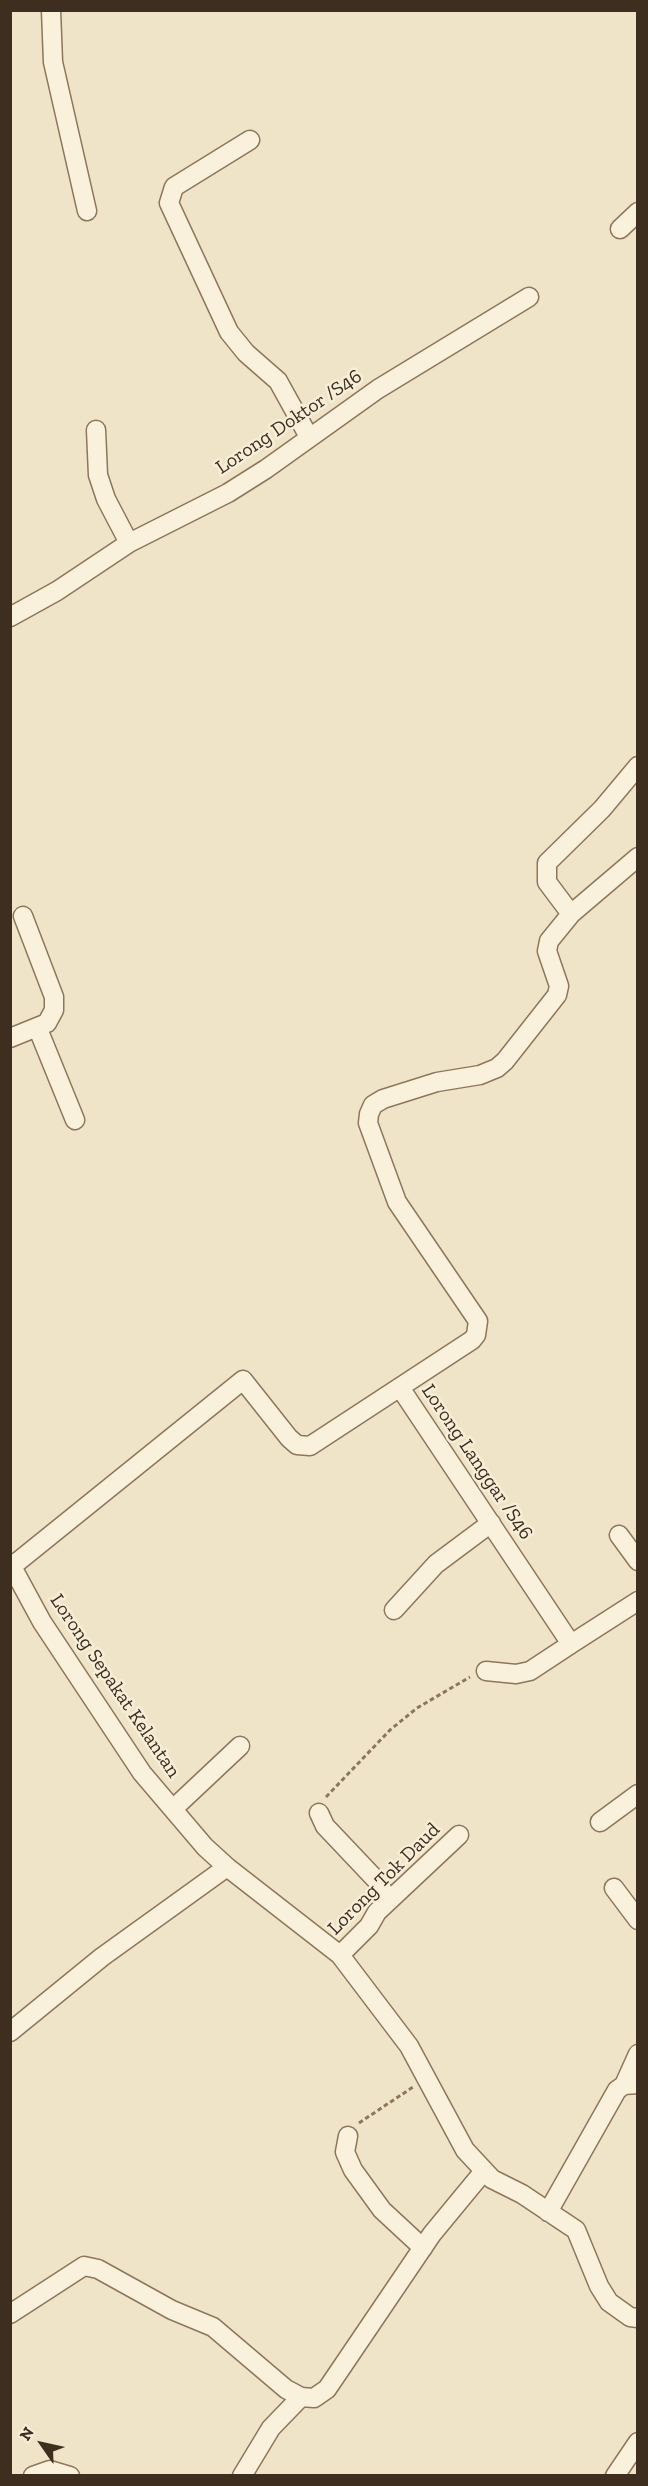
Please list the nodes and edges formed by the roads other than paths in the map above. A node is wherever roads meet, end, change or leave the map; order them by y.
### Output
1 (51, 10) edge
2 (250, 140) dead end
3 (87, 211) dead end
4 (638, 212) edge
5 (620, 230) dead end
6 (529, 297) dead end
7 (96, 430) dead end
8 (309, 437) junction
9 (129, 543) junction
10 (10, 617) edge
11 (638, 766) edge
12 (638, 857) edge
13 (571, 914) junction
14 (22, 916) dead end
15 (38, 1029) junction
16 (10, 1038) edge
17 (75, 1120) dead end
18 (401, 1389) junction
19 (491, 1523) junction
20 (619, 1535) dead end
21 (638, 1561) edge
22 (11, 1566) edge
23 (638, 1601) edge
24 (394, 1610) dead end
25 (572, 1644) junction
26 (486, 1671) road end
27 (240, 1746) dead end
28 (638, 1794) edge
29 (173, 1809) junction
30 (319, 1813) road end
31 (600, 1822) dead end
32 (459, 1835) dead end
33 (227, 1867) junction
34 (614, 1888) dead end
35 (388, 1901) junction
36 (638, 1920) edge
37 (340, 1955) junction
38 (10, 2032) edge
39 (638, 2054) edge
40 (631, 2085) edge
41 (348, 2136) road end
42 (484, 2171) junction
43 (548, 2211) junction
44 (423, 2247) junction
45 (10, 2314) edge
46 (638, 2318) edge
47 (301, 2397) junction
48 (638, 2442) edge
49 (33, 2475) edge
50 (70, 2475) edge
51 (242, 2475) edge
52 (615, 2475) edge

1 - 3 street
2 - 8 street
4 - 5 street
6 - 8 street, Lorong Doktor /S46
7 - 9 street
8 - 9 street, Lorong Doktor /S46
9 - 10 street, Lorong Doktor /S46
11 - 13 street
12 - 13 street
13 - 18 street
14 - 15 street
15 - 16 street
15 - 17 street
18 - 19 street, Lorong Langgar /S46
18 - 22 street, Lorong Langgar /S46
19 - 24 street
19 - 25 street, Lorong Langgar /S46
20 - 21 street
22 - 29 street, Lorong Sepakat Kelantan
23 - 25 street
25 - 26 street
27 - 29 street
28 - 31 street
29 - 33 street, Lorong Sepakat Kelantan
30 - 35 street
32 - 35 street, Lorong Tok Daud
33 - 37 street, Lorong Sepakat Kelantan
33 - 38 street
34 - 36 street
35 - 37 street, Lorong Tok Daud
37 - 42 street, Lorong Sepakat Kelantan
39 - 40 street
40 - 43 street
41 - 44 street
42 - 43 street, Lorong Sepakat Kelantan
42 - 44 street
43 - 46 street, Lorong Sepakat Kelantan
44 - 47 street
45 - 47 street
47 - 51 street
48 - 52 street
49 - 50 street

